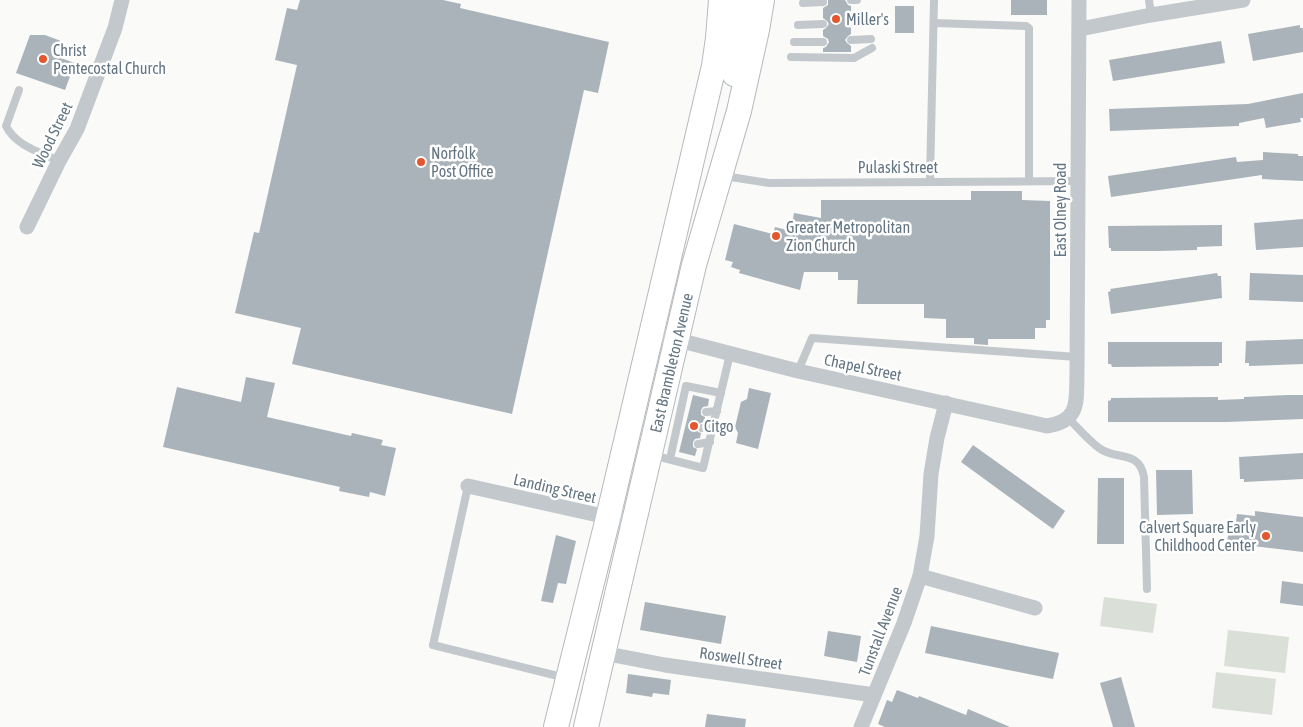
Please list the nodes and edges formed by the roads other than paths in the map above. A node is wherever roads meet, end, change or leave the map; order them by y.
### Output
1 (122, 0) edge
2 (721, 0) edge
3 (739, 0) edge
4 (762, 0) edge
5 (851, 0) edge
6 (857, 0) edge
7 (934, 0) edge
8 (1079, 0) edge
9 (1243, 0) edge
10 (823, 2) dead end
11 (803, 3) dead end
12 (1150, 7) edge
13 (868, 20) dead end
14 (851, 22) dead end
15 (934, 23) junction
16 (823, 24) dead end
17 (798, 25) dead end
18 (1080, 29) junction
19 (870, 39) dead end
20 (851, 40) dead end
21 (794, 42) dead end
22 (823, 42) dead end
23 (872, 48) dead end
24 (791, 57) dead end
25 (19, 90) dead end
26 (739, 110) junction
27 (59, 161) junction
28 (720, 175) junction
29 (930, 180) junction
30 (1029, 180) junction
31 (1077, 181) junction
32 (27, 227) dead end
33 (651, 333) junction
34 (677, 340) junction
35 (730, 354) junction
36 (1077, 357) junction
37 (798, 371) junction
38 (677, 384) junction
39 (720, 396) junction
40 (709, 401) dead end
41 (691, 403) dead end
42 (946, 403) junction
43 (682, 404) junction
44 (717, 410) junction
45 (706, 412) dead end
46 (688, 416) dead end
47 (679, 418) junction
48 (1068, 418) junction
49 (713, 425) junction
50 (702, 428) dead end
51 (684, 432) dead end
52 (675, 434) junction
53 (710, 442) junction
54 (698, 444) dead end
55 (680, 449) dead end
56 (664, 455) junction
57 (468, 486) joint
58 (608, 518) junction
59 (634, 523) junction
60 (920, 576) junction
61 (1147, 589) dead end
62 (1035, 608) dead end
63 (603, 653) junction
64 (568, 679) junction
65 (874, 695) junction
66 (556, 727) edge
67 (586, 727) edge
68 (860, 727) edge

1 - 27 street, Wood Street
2 - 33 main road, East Brambleton Avenue
3 - 26 main road
4 - 26 main road, East Brambleton Avenue
5 - 6 lane
7 - 15 lane
8 - 18 street, East Olney Road
9 - 12 street
10 - 11 lane
12 - 18 street
13 - 14 lane
15 - 29 lane
15 - 30 lane
16 - 17 lane
18 - 31 street, East Olney Road
19 - 20 lane
21 - 22 lane
23 - 24 lane
25 - 27 lane
26 - 28 main road, East Brambleton Avenue
27 - 32 street, Wood Street
28 - 29 lane, Pulaski Street
28 - 34 main road, East Brambleton Avenue
29 - 30 lane, Pulaski Street
30 - 31 lane, Pulaski Street
31 - 36 street, East Olney Road
33 - 34 street, Chapel Street
33 - 58 main road, East Brambleton Avenue
34 - 35 street, Chapel Street
34 - 38 main road, East Brambleton Avenue
35 - 37 street, Chapel Street
35 - 39 lane
36 - 37 lane
36 - 48 street, East Olney Road
37 - 42 street, Chapel Street
38 - 39 lane
38 - 43 lane
38 - 56 main road, East Brambleton Avenue
39 - 40 lane
39 - 44 lane
41 - 43 lane
42 - 48 street, Chapel Street
42 - 60 street
43 - 47 lane
44 - 45 lane
44 - 49 lane
46 - 47 lane
47 - 52 lane
48 - 61 lane
49 - 50 lane
49 - 53 lane
51 - 52 lane
52 - 56 lane
53 - 54 lane
53 - 56 lane
55 - 56 lane
56 - 59 main road, East Brambleton Avenue
57 - 58 street, Landing Street
57 - 64 lane
58 - 59 street, Landing Street
58 - 64 main road, East Brambleton Avenue
59 - 63 main road, East Brambleton Avenue
60 - 62 street, Tunstall Avenue
60 - 65 street, Tunstall Avenue
63 - 65 street, Roswell Street
63 - 67 main road, East Brambleton Avenue
64 - 66 main road, East Brambleton Avenue
65 - 68 street, Tunstall Avenue

